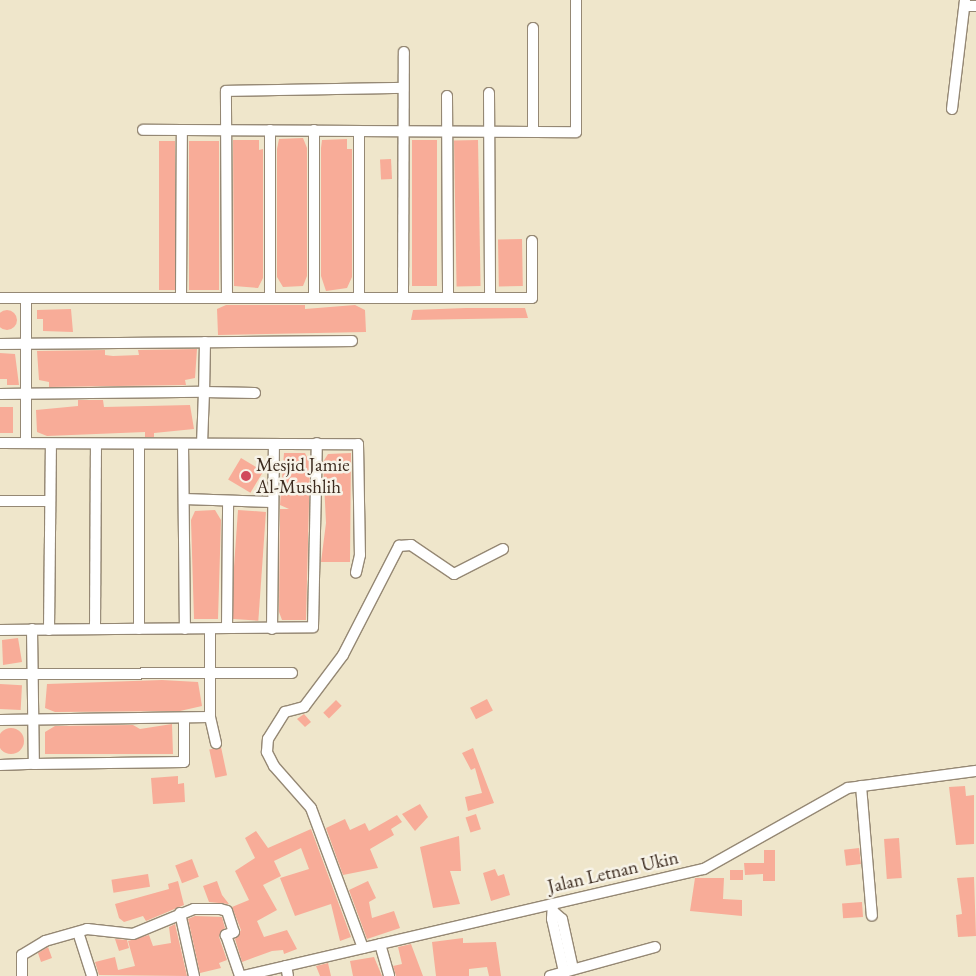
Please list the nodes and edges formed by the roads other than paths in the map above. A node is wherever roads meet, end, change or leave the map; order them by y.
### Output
1 (576, 0) edge
2 (965, 3) edge
3 (976, 6) edge
4 (533, 28) dead end
5 (404, 52) dead end
6 (403, 88) junction
7 (489, 93) dead end
8 (447, 96) dead end
9 (952, 109) dead end
10 (143, 130) dead end
11 (182, 130) junction
12 (226, 130) junction
13 (270, 130) junction
14 (314, 130) junction
15 (359, 131) junction
16 (403, 131) junction
17 (446, 131) junction
18 (489, 131) junction
19 (533, 132) junction
20 (532, 241) dead end
21 (0, 298) edge
22 (26, 298) junction
23 (181, 298) junction
24 (227, 298) junction
25 (270, 298) junction
26 (314, 298) junction
27 (359, 298) junction
28 (403, 298) junction
29 (448, 298) junction
30 (490, 298) junction
31 (352, 341) dead end
32 (205, 342) junction
33 (0, 344) edge
34 (27, 344) junction
35 (204, 392) junction
36 (256, 393) dead end
37 (0, 394) edge
38 (28, 394) junction
39 (0, 443) edge
40 (26, 443) junction
41 (202, 443) junction
42 (317, 443) junction
43 (50, 444) junction
44 (96, 444) junction
45 (139, 444) junction
46 (183, 444) junction
47 (274, 444) junction
48 (184, 499) junction
49 (0, 501) edge
50 (50, 501) junction
51 (228, 501) junction
52 (271, 502) junction
53 (503, 549) dead end
54 (356, 574) dead end
55 (227, 628) junction
56 (32, 629) junction
57 (95, 629) junction
58 (139, 629) junction
59 (185, 629) junction
60 (210, 629) junction
61 (272, 629) junction
62 (0, 630) edge
63 (49, 630) junction
64 (211, 673) junction
65 (292, 673) dead end
66 (0, 674) edge
67 (33, 674) junction
68 (210, 716) junction
69 (34, 719) junction
70 (184, 719) junction
71 (0, 720) edge
72 (216, 743) dead end
73 (34, 764) junction
74 (0, 765) edge
75 (976, 771) edge
76 (861, 786) junction
77 (554, 909) junction
78 (180, 913) junction
79 (872, 916) dead end
80 (78, 932) junction
81 (380, 944) junction
82 (655, 947) dead end
83 (363, 948) junction
84 (569, 970) junction
85 (287, 971) edge
86 (22, 976) edge
87 (92, 976) edge
88 (194, 976) edge
89 (242, 976) edge
90 (389, 976) edge
91 (550, 976) edge

1 - 19 street
2 - 3 street
2 - 9 street
4 - 19 street
5 - 6 street
6 - 12 street
6 - 16 street
7 - 18 street
8 - 17 street
10 - 11 street
11 - 12 street
11 - 23 street
12 - 13 street
12 - 24 street
13 - 14 street
13 - 25 street
14 - 15 street
14 - 26 street
15 - 16 street
15 - 27 street
16 - 17 street
16 - 28 street
17 - 18 street
17 - 29 street
18 - 19 street
18 - 30 street
20 - 30 street
21 - 22 street
22 - 23 street
22 - 34 street
23 - 24 street
24 - 25 street
25 - 26 street
26 - 27 street
27 - 28 street
28 - 29 street
29 - 30 street
31 - 32 street
32 - 34 street
32 - 35 street
33 - 34 street
34 - 38 street
35 - 36 street
35 - 38 street
35 - 41 street
37 - 38 street
38 - 40 street
39 - 40 street
40 - 43 street
41 - 46 street
41 - 47 street
42 - 47 street
42 - 54 street
42 - 61 street
43 - 44 street
43 - 50 street
44 - 45 street
44 - 57 street
45 - 46 street
45 - 58 street
46 - 48 street
47 - 52 street
48 - 51 street
48 - 59 street
49 - 50 street
50 - 63 street
51 - 52 street
51 - 55 street
52 - 61 street
53 - 83 street
55 - 60 street
55 - 61 street
56 - 62 street
56 - 63 street
56 - 67 street
57 - 58 street
57 - 63 street
58 - 59 street
59 - 60 street
60 - 64 street
64 - 65 street
64 - 67 street
64 - 68 street
66 - 67 street
67 - 69 street
68 - 70 street
68 - 72 street
69 - 70 street
69 - 71 street
69 - 73 street
70 - 73 street
73 - 74 street
75 - 76 street, Jalan Letnan Ukin
76 - 77 street, Jalan Letnan Ukin
76 - 79 street
77 - 81 street, Jalan Letnan Ukin
77 - 84 street
78 - 80 street
78 - 88 street
78 - 89 street
80 - 86 street
80 - 87 street
81 - 83 street, Jalan Letnan Ukin
81 - 90 street
82 - 84 street
83 - 85 street, Jalan Letnan Ukin
84 - 91 street
85 - 89 street, Jalan Letnan Ukin

